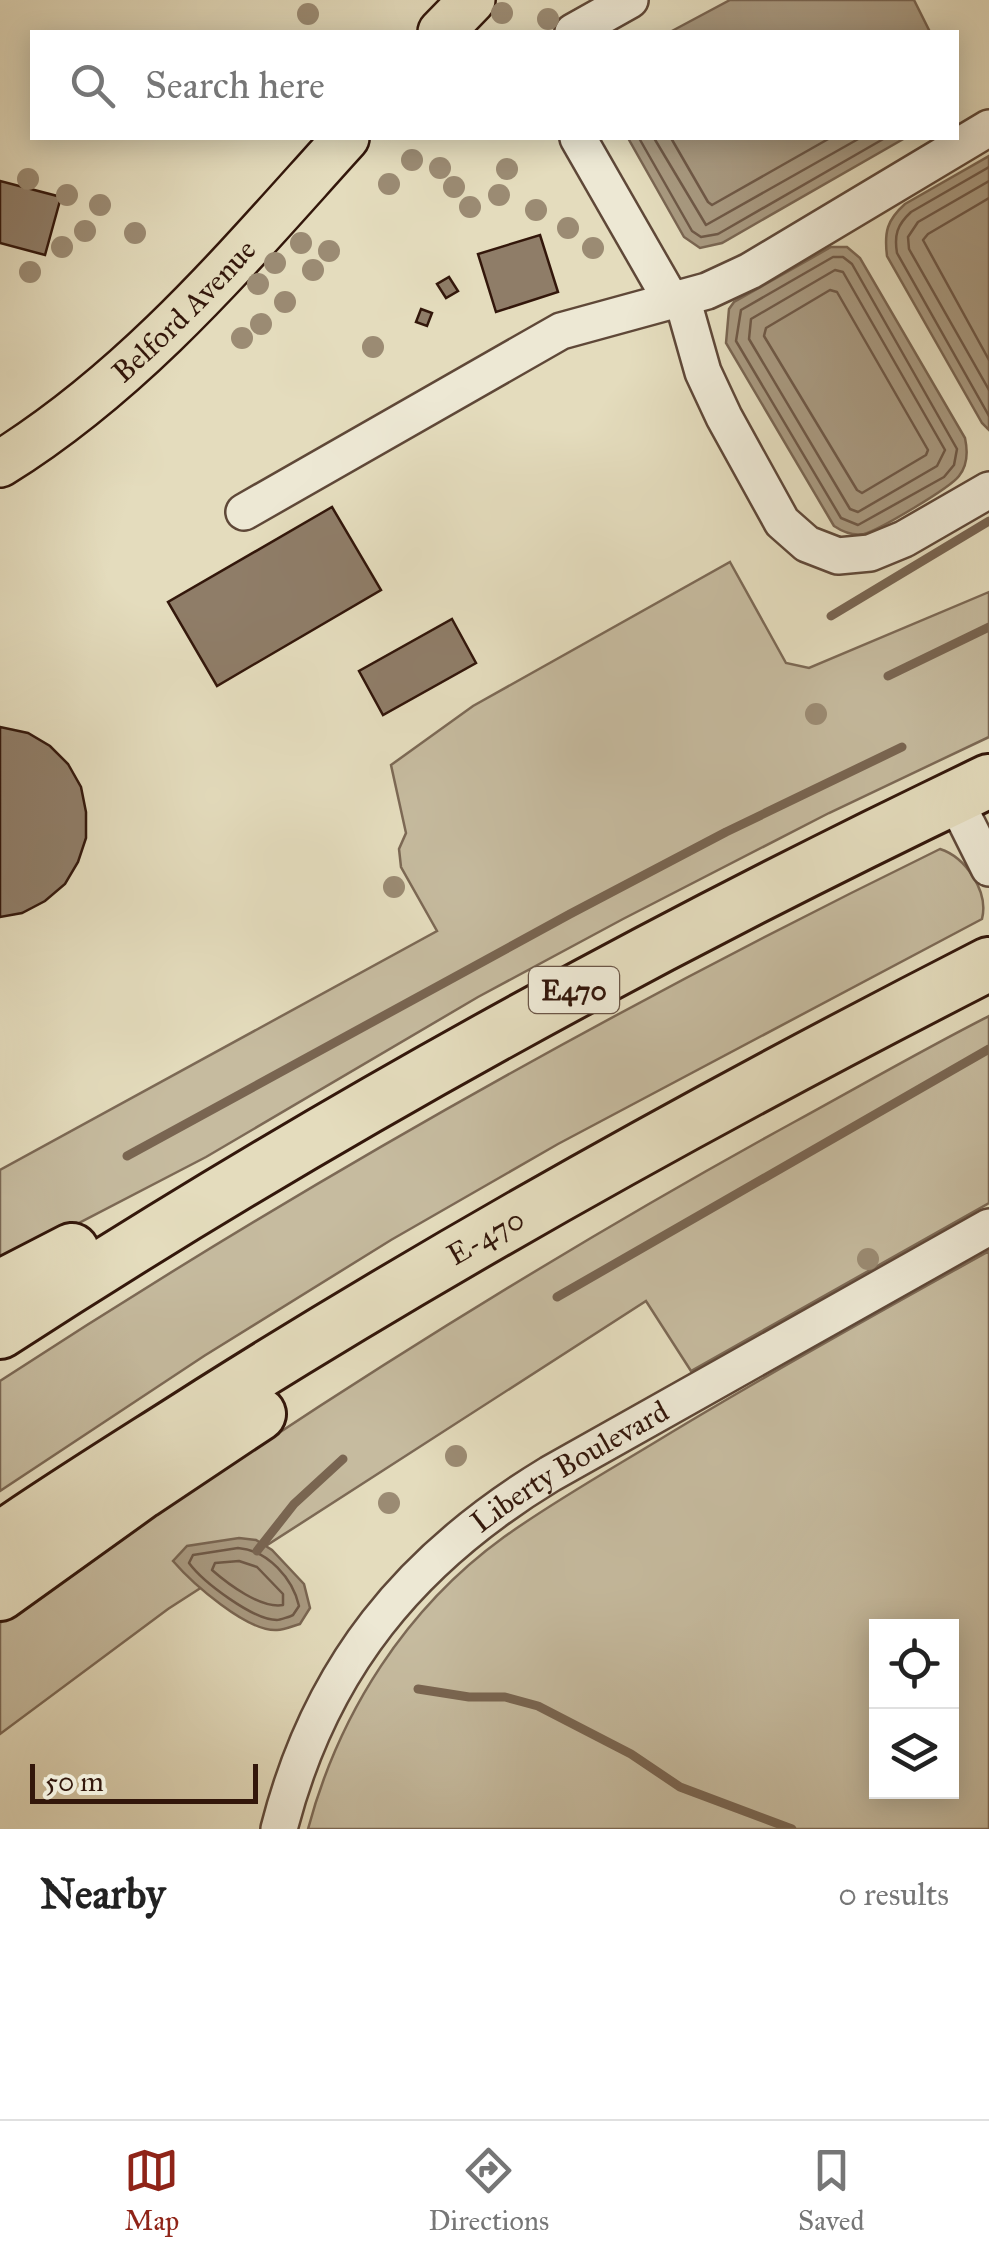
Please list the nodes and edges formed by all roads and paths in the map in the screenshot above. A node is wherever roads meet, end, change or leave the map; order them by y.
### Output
1 (472, 0) edge
2 (630, 0) edge
3 (443, 30) edge
4 (577, 30) edge
5 (989, 128) edge
6 (344, 140) edge
7 (579, 140) edge
8 (677, 299) junction
9 (0, 464) edge
10 (989, 490) edge
11 (244, 512) dead end
12 (971, 789) edge
13 (989, 868) edge
14 (989, 964) edge
15 (292, 1152) junction
16 (989, 1226) edge
17 (418, 1275) junction
18 (0, 1287) edge
19 (0, 1332) edge
20 (0, 1539) edge
21 (0, 1594) edge
22 (280, 1829) edge

1 - 3 main road
2 - 4 street
5 - 8 street
6 - 9 main road, Belford Avenue
7 - 8 street
8 - 10 street
8 - 11 street
12 - 13 street
12 - 15 highway, E470
14 - 17 highway, E-470
15 - 18 highway
15 - 19 highway, E470
16 - 22 street, Liberty Boulevard
17 - 20 highway, E-470
17 - 21 highway

